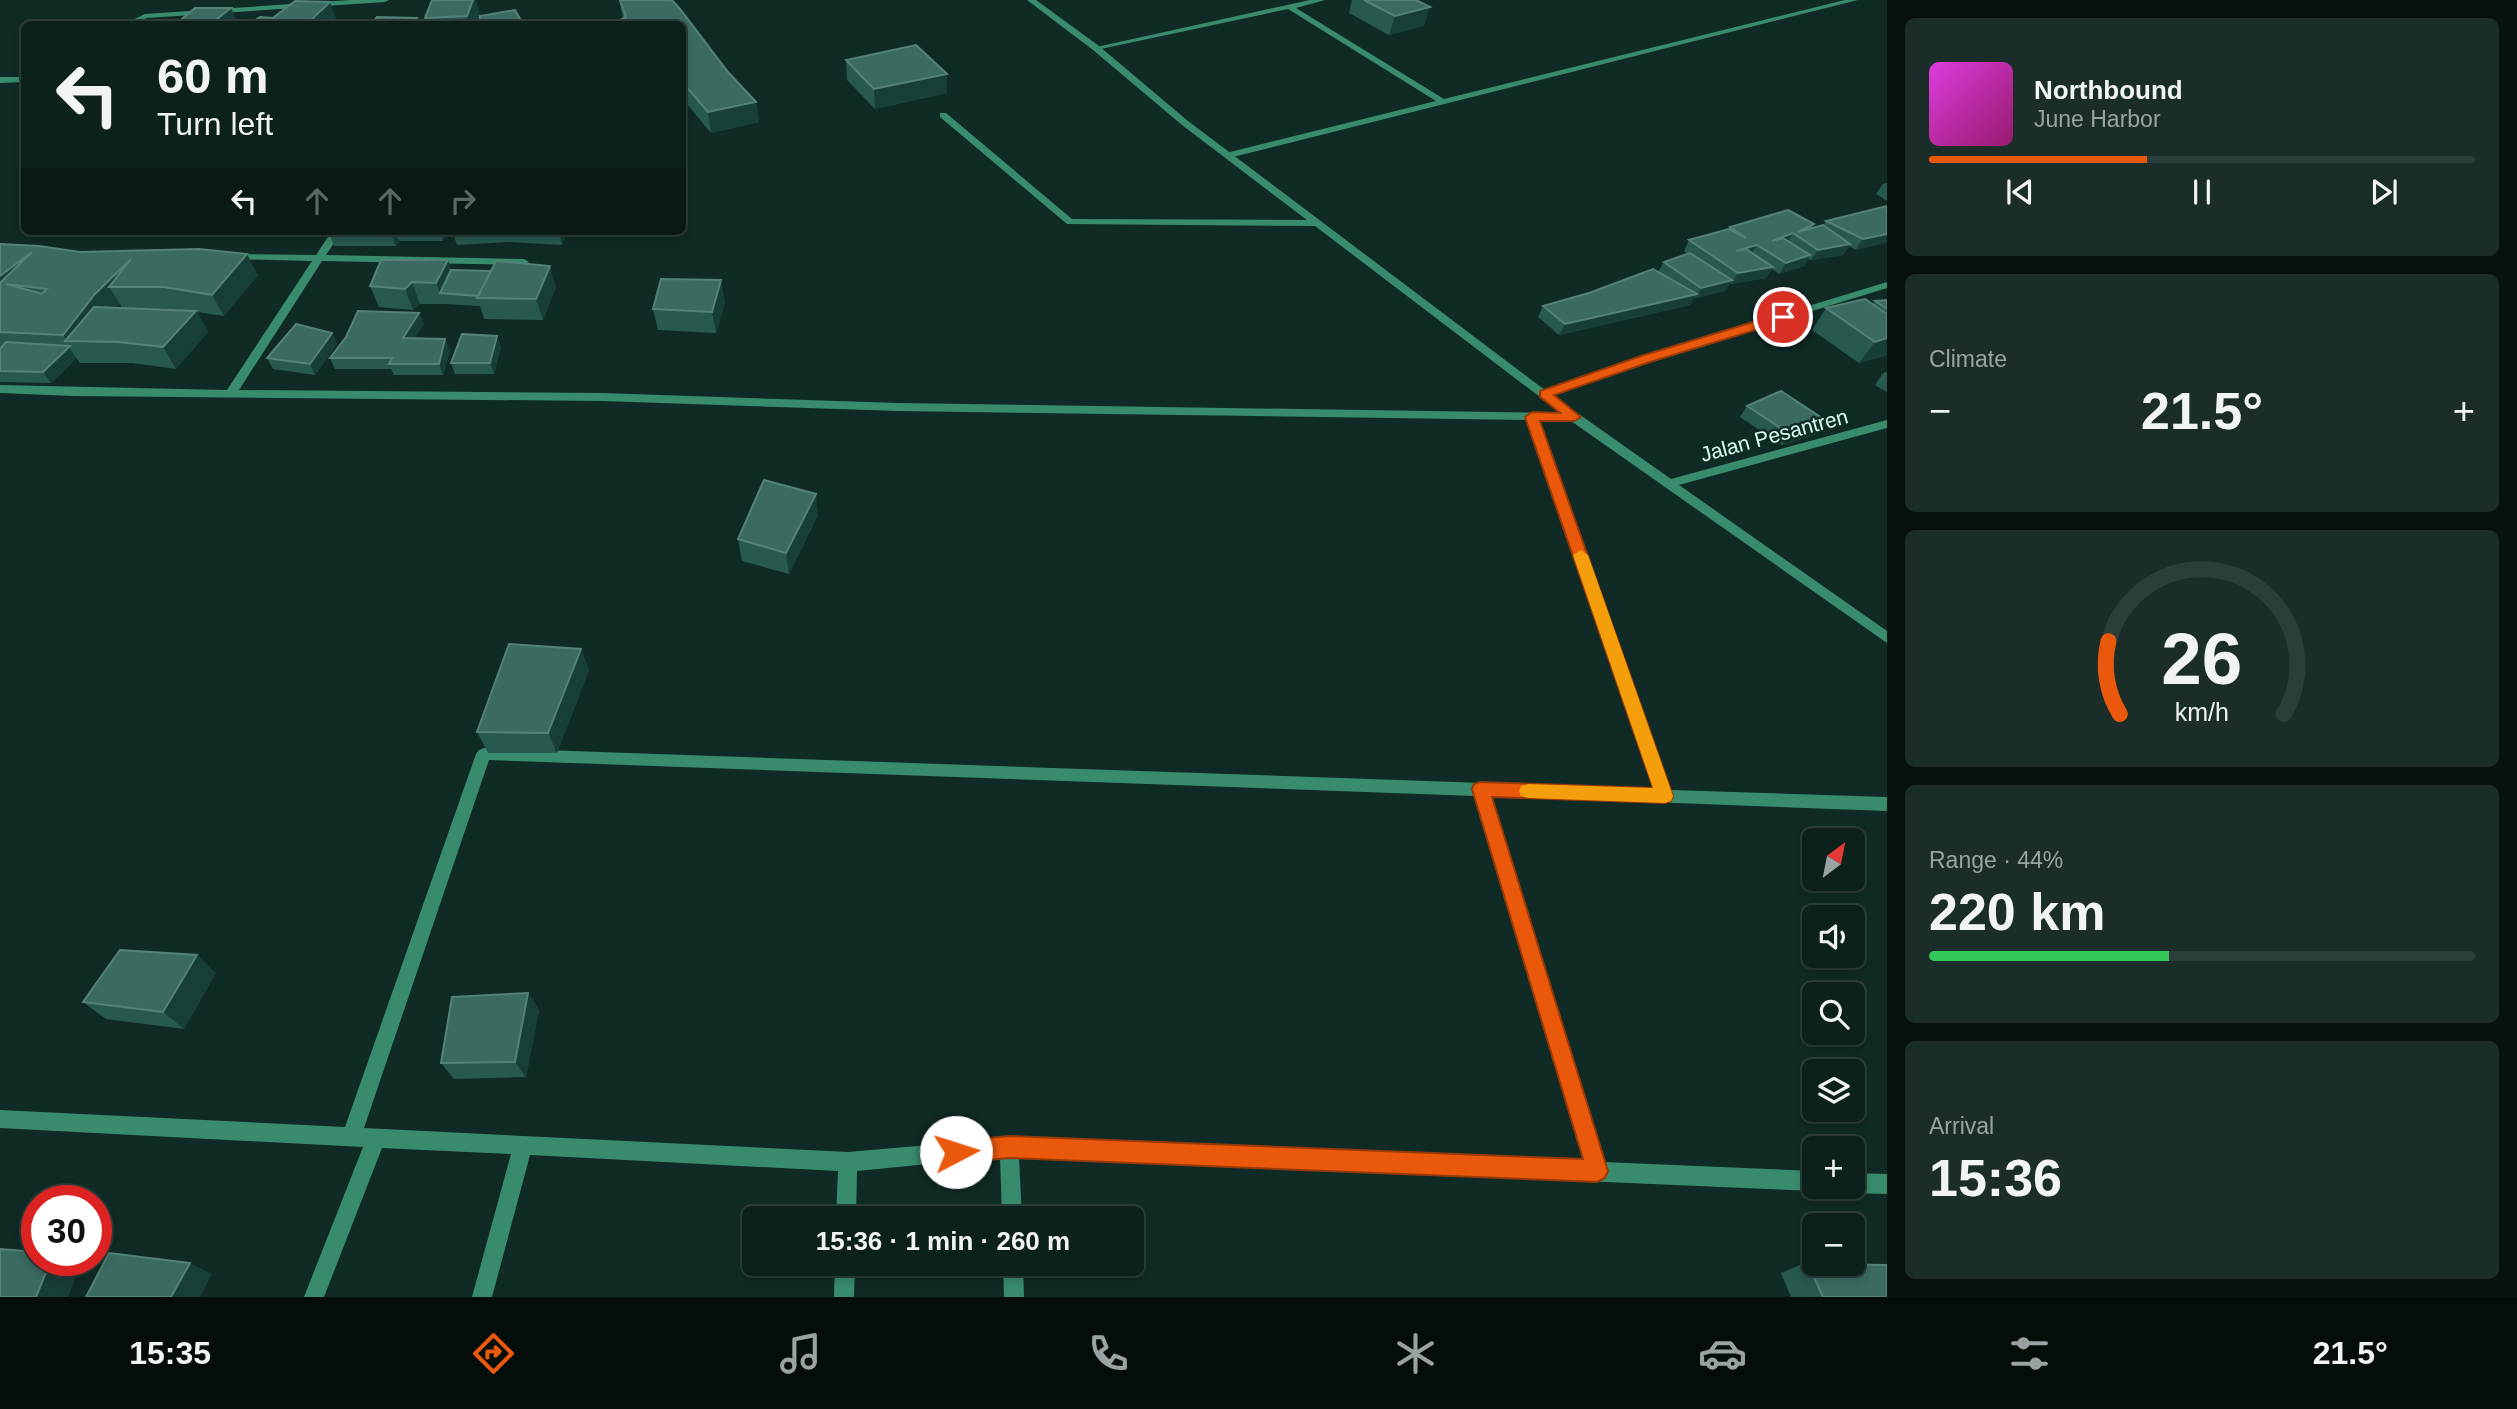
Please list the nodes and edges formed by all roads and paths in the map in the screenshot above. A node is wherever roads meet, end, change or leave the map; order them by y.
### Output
1 (385, 0) edge
2 (1031, 0) edge
3 (1321, 0) edge
4 (1854, 0) edge
5 (1289, 7) junction
6 (134, 21) edge
7 (1096, 48) junction
8 (0, 80) edge
9 (21, 80) edge
10 (1443, 102) junction
11 (943, 115) dead end
12 (1229, 155) junction
13 (1318, 223) junction
14 (334, 235) edge
15 (224, 256) edge
16 (319, 258) junction
17 (524, 262) edge
18 (1887, 285) edge
19 (0, 389) edge
20 (231, 393) junction
21 (1544, 394) junction
22 (1532, 417) junction
23 (1574, 417) junction
24 (1887, 424) edge
25 (1672, 483) junction
26 (1887, 638) edge
27 (1480, 789) junction
28 (1665, 796) junction
29 (1887, 804) edge
30 (0, 1119) edge
31 (351, 1137) junction
32 (376, 1138) junction
33 (523, 1146) junction
34 (1009, 1147) junction
35 (848, 1162) junction
36 (1597, 1171) junction
37 (1802, 1180) edge
38 (1865, 1183) edge
39 (1887, 1184) edge
40 (846, 1206) edge
41 (1011, 1206) edge
42 (845, 1276) edge
43 (1013, 1276) edge
44 (314, 1297) edge
45 (482, 1297) edge
46 (844, 1297) edge
47 (1014, 1297) edge

1 - 6 street
2 - 7 street
3 - 5 street
4 - 10 street
5 - 7 street
5 - 10 street
7 - 12 street
8 - 9 street
10 - 12 street
11 - 13 street
12 - 13 street
13 - 21 street
14 - 16 street
15 - 16 street
16 - 17 street
16 - 20 street
18 - 21 street
19 - 20 street
20 - 22 street
21 - 23 street
22 - 23 street
22 - 28 street
23 - 25 street
24 - 25 street, Jalan Pesantren
25 - 26 street
27 - 28 street
27 - 31 street
27 - 36 street
28 - 29 street
30 - 31 street
31 - 32 street
32 - 33 street
32 - 44 street
33 - 35 street
33 - 45 street
34 - 35 street
34 - 36 street
34 - 41 street
35 - 40 street
36 - 37 street
38 - 39 street
42 - 46 street
43 - 47 street

